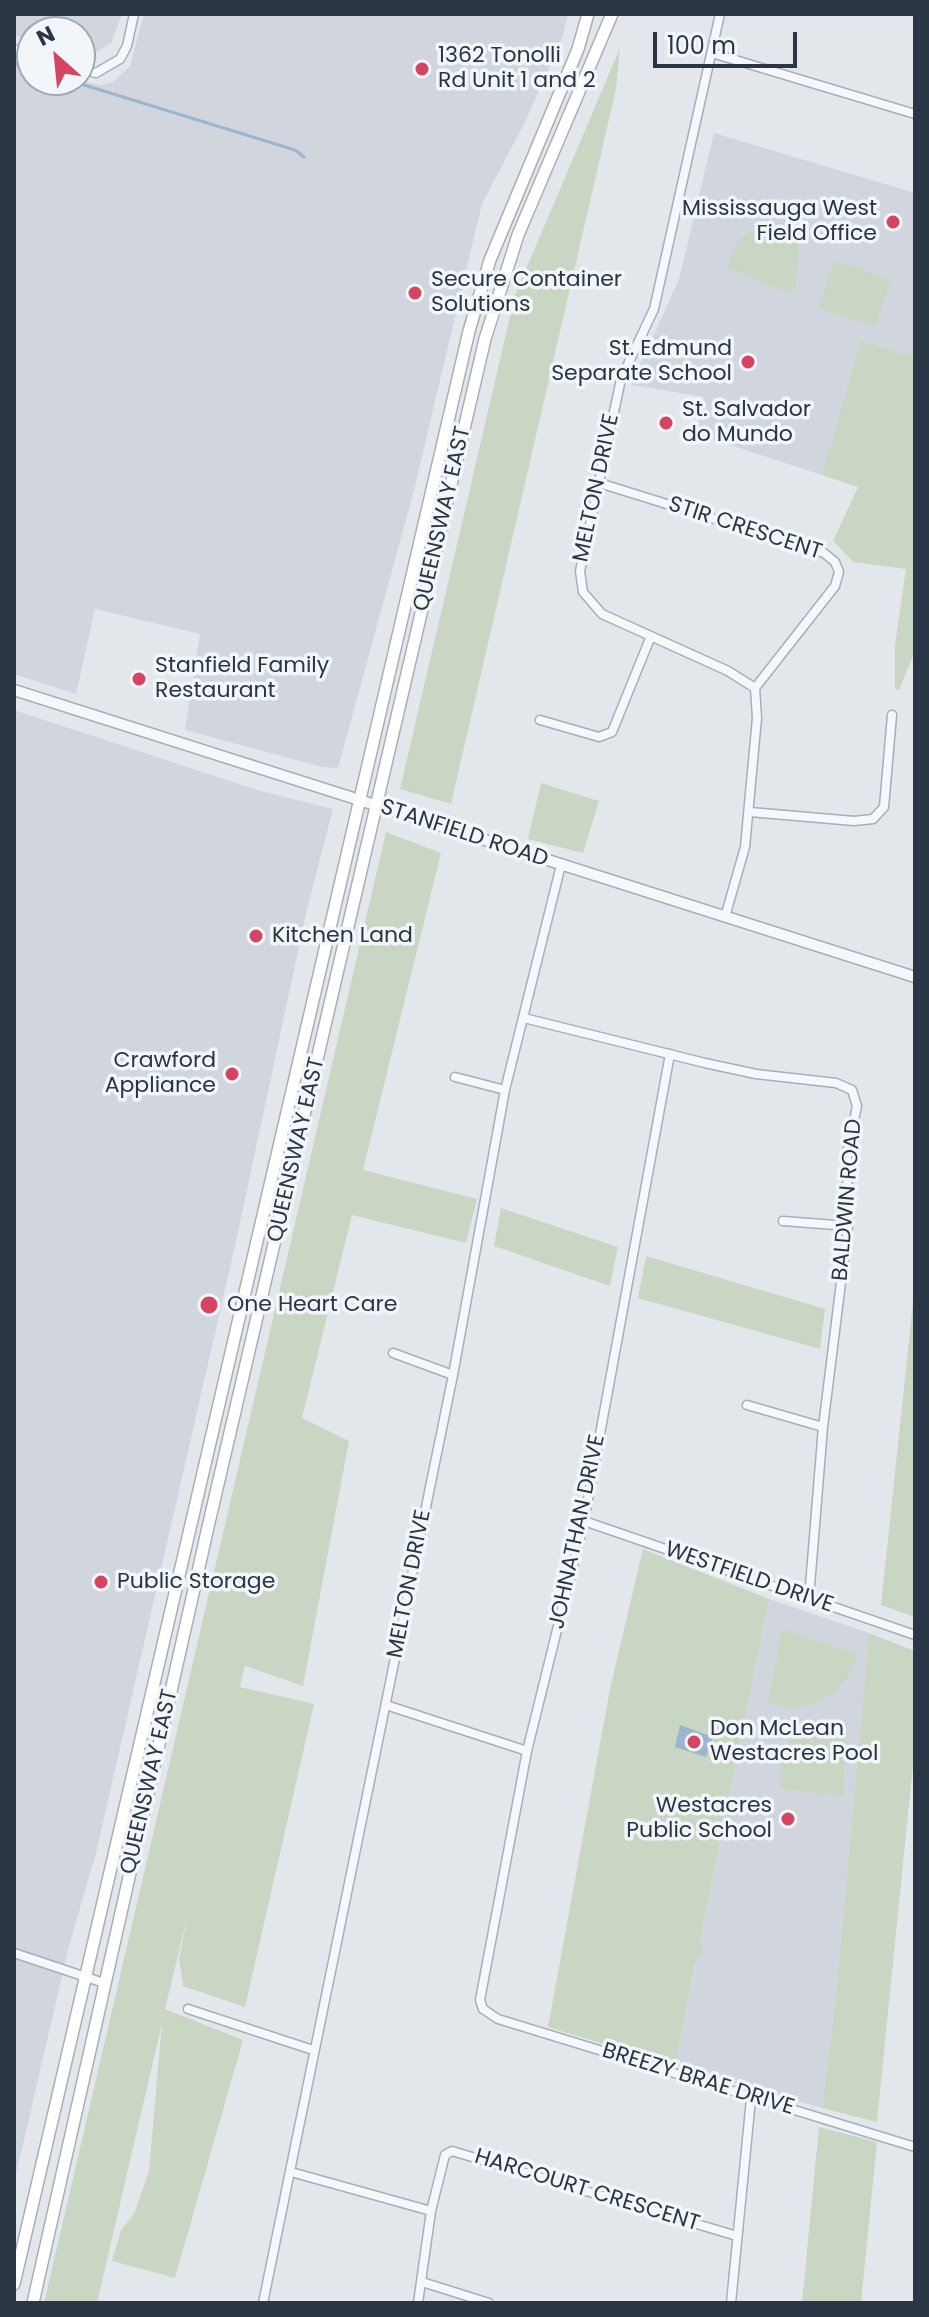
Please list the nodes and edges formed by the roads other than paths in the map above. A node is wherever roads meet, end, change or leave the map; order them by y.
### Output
1 (134, 14) edge
2 (588, 14) edge
3 (612, 14) edge
4 (720, 14) edge
5 (712, 53) junction
6 (96, 73) edge
7 (915, 114) edge
8 (596, 482) junction
9 (651, 636) junction
10 (755, 688) junction
11 (14, 690) edge
12 (892, 715) dead end
13 (540, 720) dead end
14 (361, 800) junction
15 (377, 806) junction
16 (750, 812) junction
17 (561, 865) junction
18 (725, 917) junction
19 (915, 977) edge
20 (524, 1018) junction
21 (670, 1054) junction
22 (455, 1077) dead end
23 (505, 1090) junction
24 (783, 1221) dead end
25 (848, 1226) junction
26 (393, 1353) dead end
27 (453, 1375) junction
28 (747, 1405) dead end
29 (823, 1427) junction
30 (584, 1521) junction
31 (809, 1598) junction
32 (915, 1635) edge
33 (386, 1705) junction
34 (527, 1751) junction
35 (14, 1953) edge
36 (85, 1976) junction
37 (104, 1983) junction
38 (188, 2009) dead end
39 (483, 2009) joint
40 (313, 2050) junction
41 (751, 2099) junction
42 (915, 2147) edge
43 (291, 2172) junction
44 (431, 2211) junction
45 (737, 2236) junction
46 (422, 2282) junction
47 (14, 2284) edge
48 (33, 2303) edge
49 (263, 2303) edge
50 (418, 2303) edge
51 (489, 2303) edge
52 (731, 2303) edge

1 - 6 street
2 - 14 main road, QUEENSWAY EAST
3 - 15 main road, QUEENSWAY EAST
4 - 5 street, MELTON DRIVE
5 - 7 street
5 - 8 street, MELTON DRIVE
8 - 9 street, MELTON DRIVE
8 - 10 street, STIR CRESCENT
9 - 10 street, MELTON DRIVE
9 - 13 street
10 - 16 street
11 - 14 street, STANFIELD ROAD
12 - 16 street
14 - 15 street, STANFIELD ROAD
14 - 36 main road, QUEENSWAY EAST
15 - 17 street, STANFIELD ROAD
15 - 37 main road, QUEENSWAY EAST
16 - 18 street
17 - 18 street, STANFIELD ROAD
17 - 20 street, MELTON DRIVE
18 - 19 street, STANFIELD ROAD
20 - 21 street, BALDWIN ROAD
20 - 23 street, MELTON DRIVE
21 - 25 street, BALDWIN ROAD
21 - 30 street, JOHNATHAN DRIVE
22 - 23 street
23 - 27 street, MELTON DRIVE
24 - 25 street
25 - 29 street, BALDWIN ROAD
26 - 27 street
27 - 33 street, MELTON DRIVE
28 - 29 street
29 - 31 street, BALDWIN ROAD
30 - 31 street, WESTFIELD DRIVE
30 - 34 street, JOHNATHAN DRIVE
31 - 32 street, WESTFIELD DRIVE
33 - 34 street
33 - 40 street, MELTON DRIVE
34 - 39 street, JOHNATHAN DRIVE
35 - 36 street
36 - 37 street
36 - 47 main road, QUEENSWAY EAST
37 - 48 main road, QUEENSWAY EAST
38 - 40 street
39 - 41 street, BREEZY BRAE DRIVE
40 - 43 street, MELTON DRIVE
41 - 42 street, BREEZY BRAE DRIVE
41 - 45 street
43 - 44 street
43 - 49 street, MELTON DRIVE
44 - 45 street, HARCOURT CRESCENT
44 - 46 street, HARCOURT CRESCENT
45 - 52 street
46 - 50 street, HARCOURT CRESCENT
46 - 51 street

